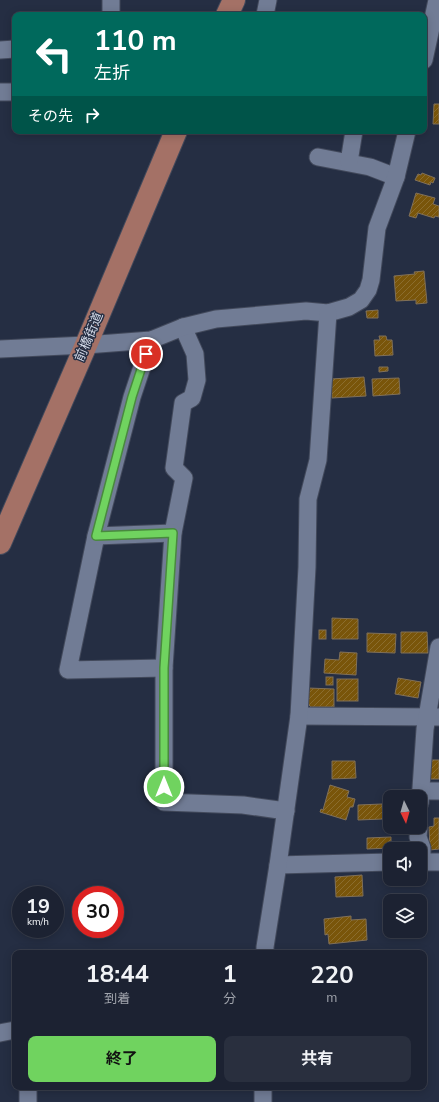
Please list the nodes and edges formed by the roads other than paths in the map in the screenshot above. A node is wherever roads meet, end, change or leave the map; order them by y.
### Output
1 (111, 0) edge
2 (234, 0) edge
3 (268, 0) edge
4 (437, 0) edge
5 (110, 12) edge
6 (228, 12) edge
7 (266, 12) edge
8 (427, 46) edge
9 (12, 49) edge
10 (0, 50) edge
11 (0, 92) edge
12 (12, 92) edge
13 (175, 134) edge
14 (354, 134) edge
15 (406, 134) edge
16 (318, 157) dead end
17 (349, 162) junction
18 (396, 176) junction
19 (328, 313) junction
20 (183, 328) junction
21 (151, 340) junction
22 (86, 346) junction
23 (0, 349) edge
24 (173, 533) junction
25 (96, 536) junction
26 (0, 543) edge
27 (439, 647) edge
28 (164, 668) junction
29 (299, 716) junction
30 (433, 717) edge
31 (421, 790) edge
32 (439, 791) edge
33 (427, 795) edge
34 (286, 811) junction
35 (383, 862) edge
36 (427, 862) edge
37 (439, 862) edge
38 (278, 865) junction
39 (265, 950) edge
40 (12, 1031) edge
41 (0, 1034) edge
42 (28, 1090) edge
43 (263, 1090) edge
44 (28, 1102) edge
45 (263, 1102) edge

1 - 5 street
2 - 6 main road
3 - 7 street
4 - 8 street
9 - 10 street
11 - 12 street
13 - 22 main road, 前橋街道
14 - 17 street
15 - 18 street
16 - 17 street
17 - 18 street
18 - 19 street
19 - 20 street
19 - 29 street
20 - 21 street
20 - 24 street
21 - 22 street
21 - 25 street
22 - 23 street
22 - 26 main road, 前橋街道
24 - 25 street
24 - 28 street
25 - 28 street
27 - 30 street
28 - 34 street
29 - 30 street
29 - 34 street
30 - 31 street
32 - 33 street
34 - 38 street
35 - 38 street
36 - 37 street
38 - 39 street
40 - 41 street
42 - 44 street
43 - 45 street

